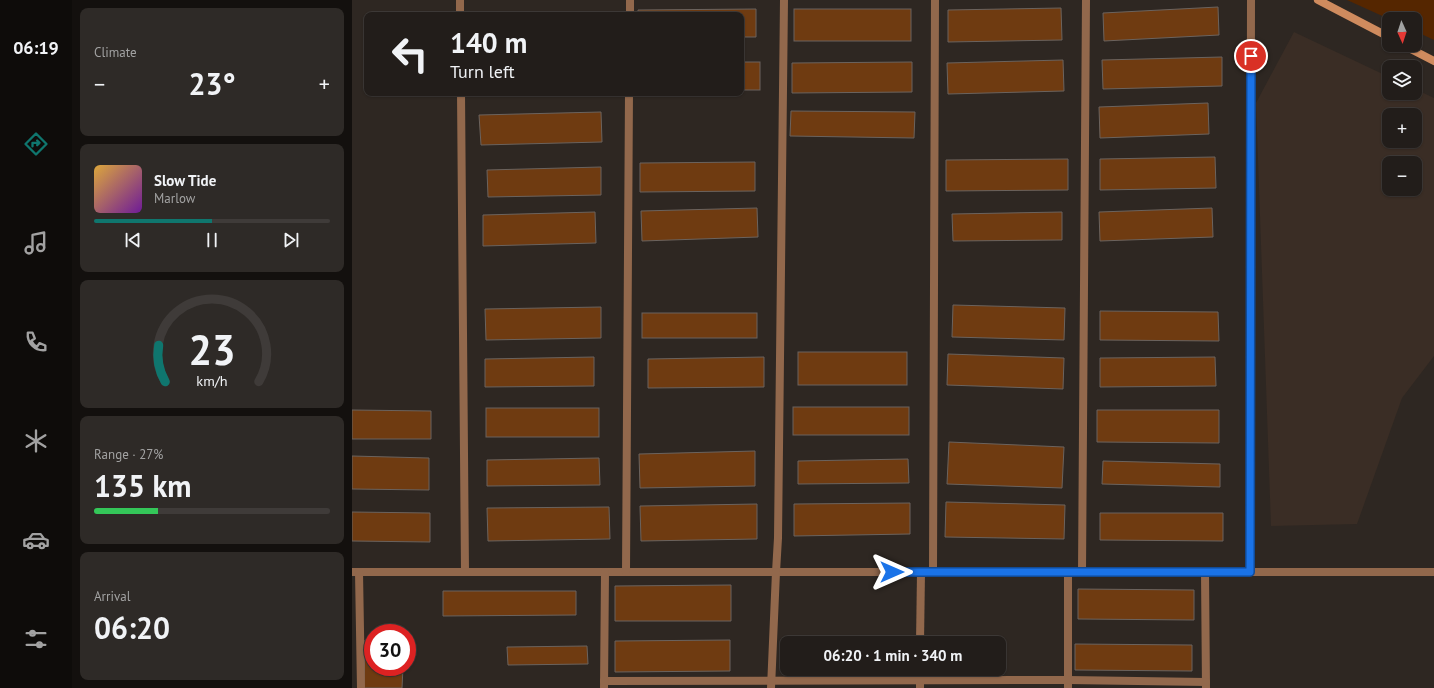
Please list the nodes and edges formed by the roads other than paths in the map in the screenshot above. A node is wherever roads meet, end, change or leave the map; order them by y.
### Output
1 (460, 0) edge
2 (630, 0) edge
3 (784, 0) edge
4 (935, 0) edge
5 (1086, 0) edge
6 (1251, 0) edge
7 (1318, 0) edge
8 (460, 12) edge
9 (630, 12) edge
10 (1382, 34) edge
11 (1417, 52) edge
12 (1434, 61) edge
13 (461, 96) edge
14 (630, 96) edge
15 (355, 572) edge
16 (465, 572) junction
17 (605, 572) junction
18 (626, 572) junction
19 (776, 572) junction
20 (921, 572) junction
21 (933, 572) junction
22 (1068, 572) junction
23 (1082, 572) junction
24 (1205, 572) junction
25 (1250, 572) junction
26 (1434, 572) edge
27 (920, 636) edge
28 (771, 684) edge
29 (920, 684) edge
30 (1068, 684) edge
31 (604, 685) edge
32 (1206, 685) edge
33 (361, 688) edge

1 - 8 street
2 - 9 street
3 - 19 street
4 - 21 street
5 - 23 street
6 - 25 street
7 - 10 main road
11 - 12 main road
13 - 16 street
14 - 18 street
15 - 16 street
15 - 33 street
16 - 17 street
17 - 18 street
17 - 31 street
18 - 19 street
19 - 20 street
19 - 28 street
20 - 21 street
20 - 27 street
21 - 22 street
22 - 23 street
22 - 30 street
23 - 24 street
24 - 25 street
24 - 32 street
25 - 26 street
28 - 29 street
28 - 31 street
29 - 30 street
30 - 32 street

